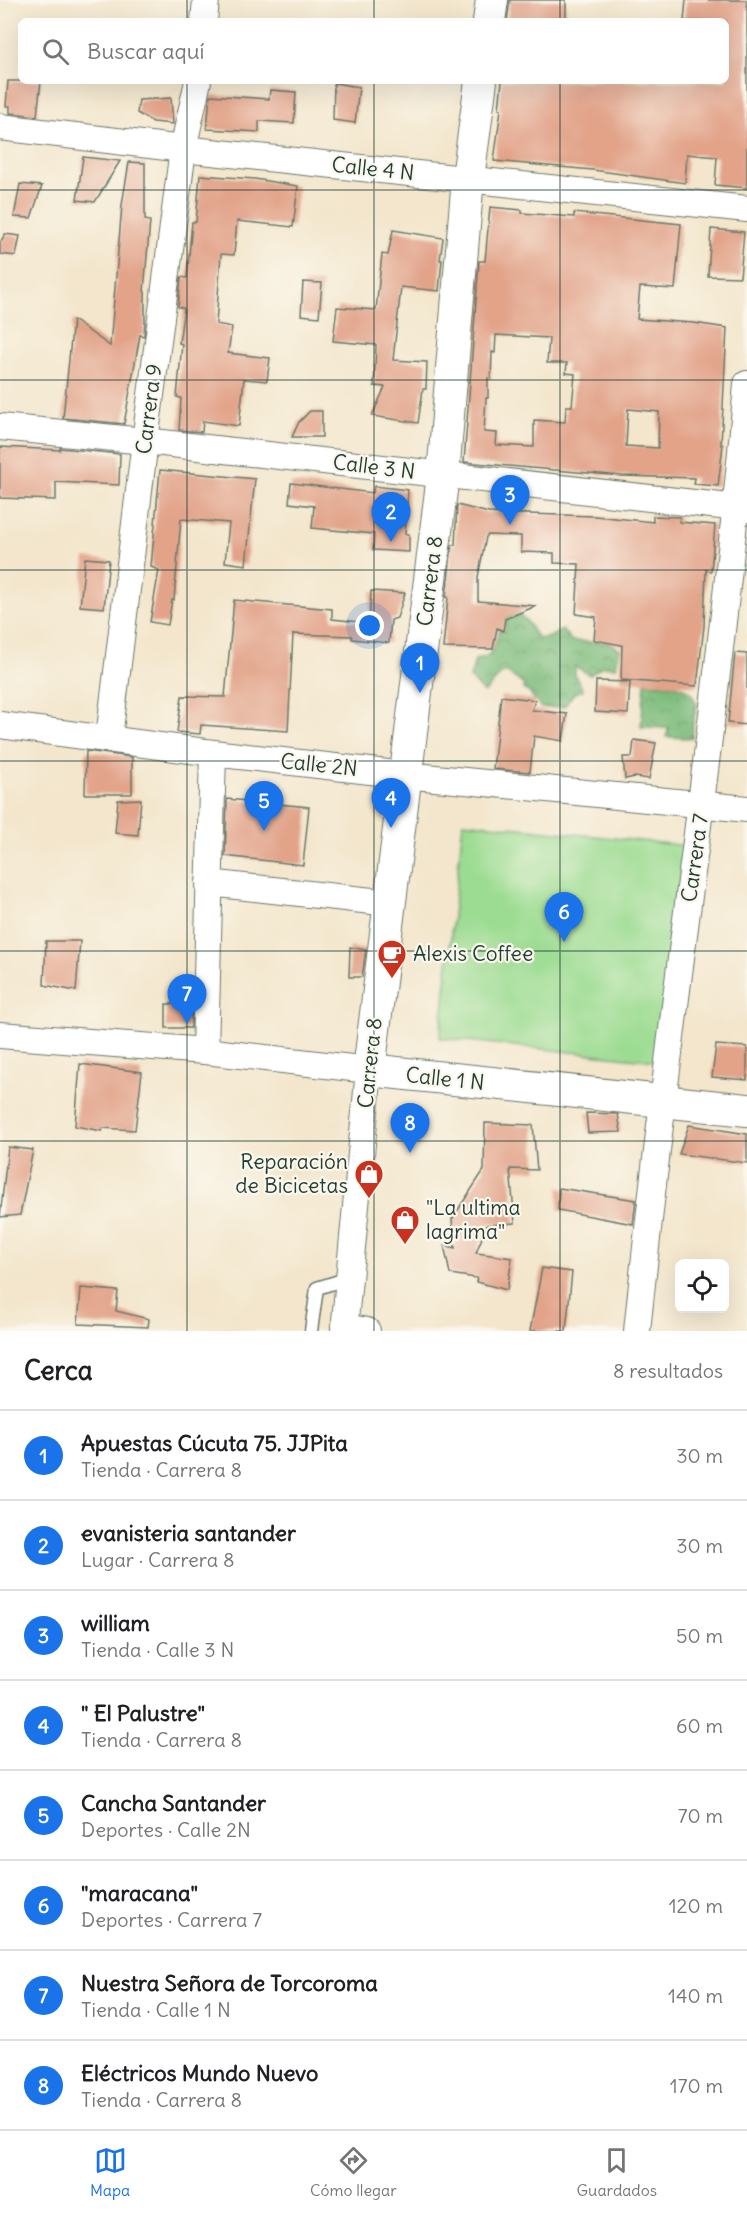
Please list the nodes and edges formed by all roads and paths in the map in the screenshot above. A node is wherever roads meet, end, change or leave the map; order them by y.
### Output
1 (206, 0) edge
2 (492, 0) edge
3 (204, 18) edge
4 (489, 18) edge
5 (197, 84) edge
6 (481, 84) edge
7 (0, 127) edge
8 (183, 149) junction
9 (468, 178) junction
10 (747, 209) edge
11 (747, 384) edge
12 (0, 427) edge
13 (145, 441) junction
14 (443, 475) junction
15 (742, 508) edge
16 (0, 725) edge
17 (109, 738) junction
18 (213, 753) junction
19 (405, 775) junction
20 (702, 805) junction
21 (747, 809) edge
22 (209, 884) junction
23 (390, 903) junction
24 (0, 1035) edge
25 (205, 1051) junction
26 (369, 1070) junction
27 (663, 1102) junction
28 (747, 1110) edge
29 (349, 1278) junction
30 (352, 1330) edge
31 (311, 1331) edge
32 (637, 1331) edge

1 - 3 street
2 - 4 street
5 - 8 street, Carrera 9
6 - 9 street, Carrera 8
7 - 8 street, Calle 4 N
8 - 9 street, Calle 4 N
8 - 13 street, Carrera 9
9 - 10 street, Calle 4 N
9 - 14 street, Carrera 8
11 - 15 street, Carrera 7
12 - 13 street, Calle 3 N
13 - 14 street, Calle 3 N
13 - 17 street, Carrera 9
14 - 15 street, Calle 3 N
14 - 19 street, Carrera 8
15 - 20 street, Carrera 7
16 - 17 street, Calle 2N
17 - 18 street, Calle 2N
18 - 19 street, Calle 2N
18 - 22 street
19 - 20 street, Calle 2N
19 - 23 street, Carrera 8
20 - 21 street, Calle 2N
20 - 27 street, Carrera 7
22 - 23 street
22 - 25 street
23 - 26 street, Carrera 8
24 - 25 street, Calle 1 N
25 - 26 street, Calle 1 N
26 - 27 street, Calle 1 N
26 - 29 street, Carrera 8
27 - 28 street, Calle 1 N
27 - 32 street, Carrera 7
29 - 30 street, Carrera 8
29 - 31 lane

